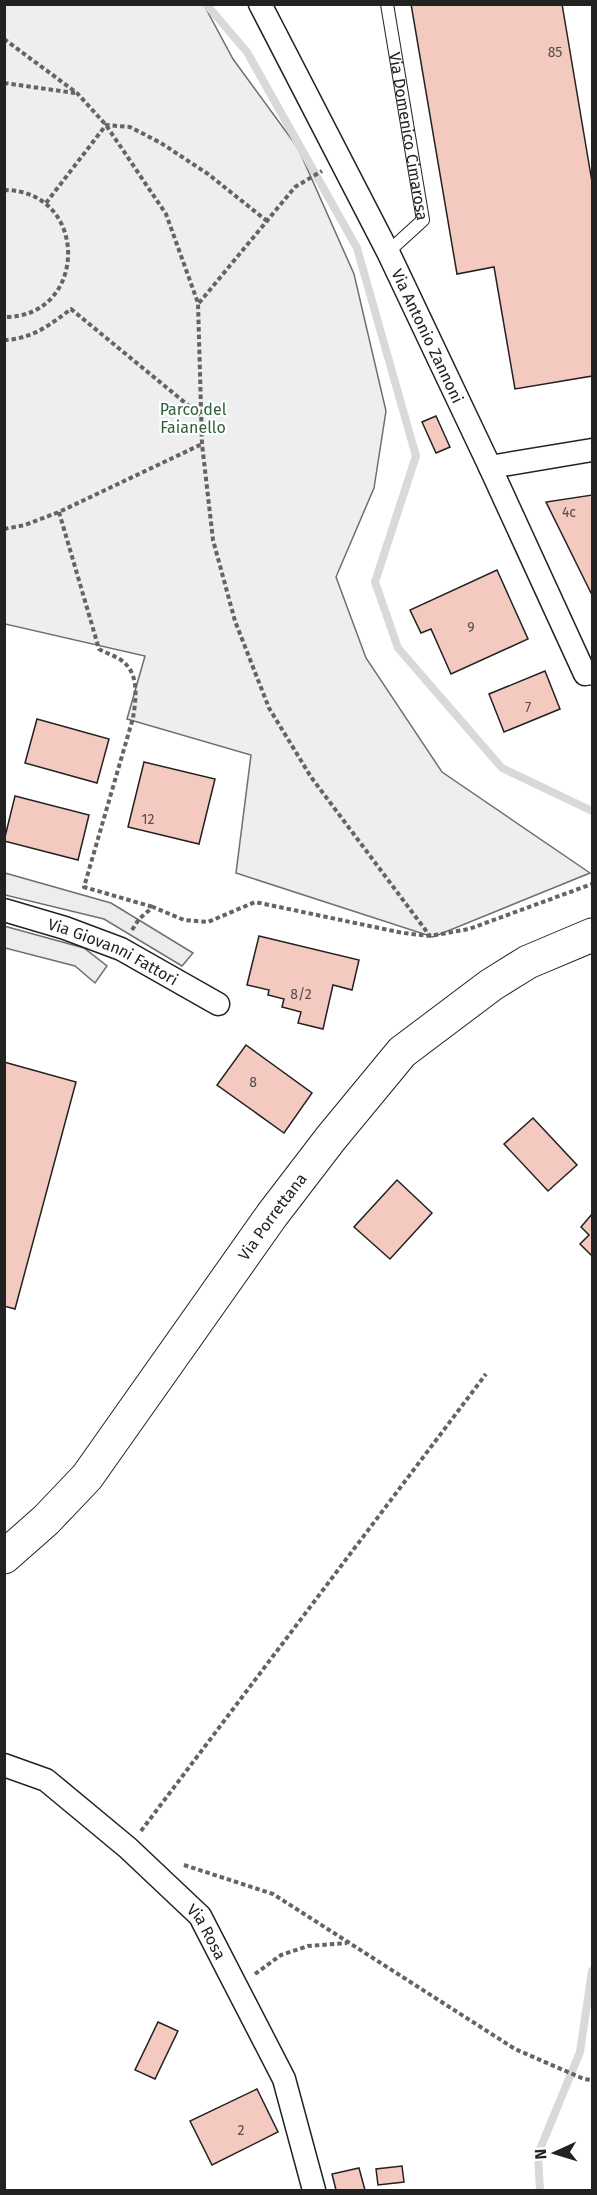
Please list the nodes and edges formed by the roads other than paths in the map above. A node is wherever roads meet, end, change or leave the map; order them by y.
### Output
1 (260, 4) edge
2 (387, 4) edge
3 (388, 252) junction
4 (592, 450) edge
5 (490, 467) junction
6 (589, 674) edge
7 (4, 910) edge
8 (592, 935) edge
9 (218, 1004) dead end
10 (4, 1557) edge
11 (4, 1765) edge
12 (312, 2183) edge

1 - 3 street, Via Antonio Zannoni
2 - 3 lane, Via Domenico Cimarosa
3 - 5 street, Via Antonio Zannoni
4 - 5 street
5 - 6 street, Via Antonio Zannoni
7 - 9 street, Via Giovanni Fattori
8 - 10 main road, Via Porrettana
11 - 12 street, Via Rosa

